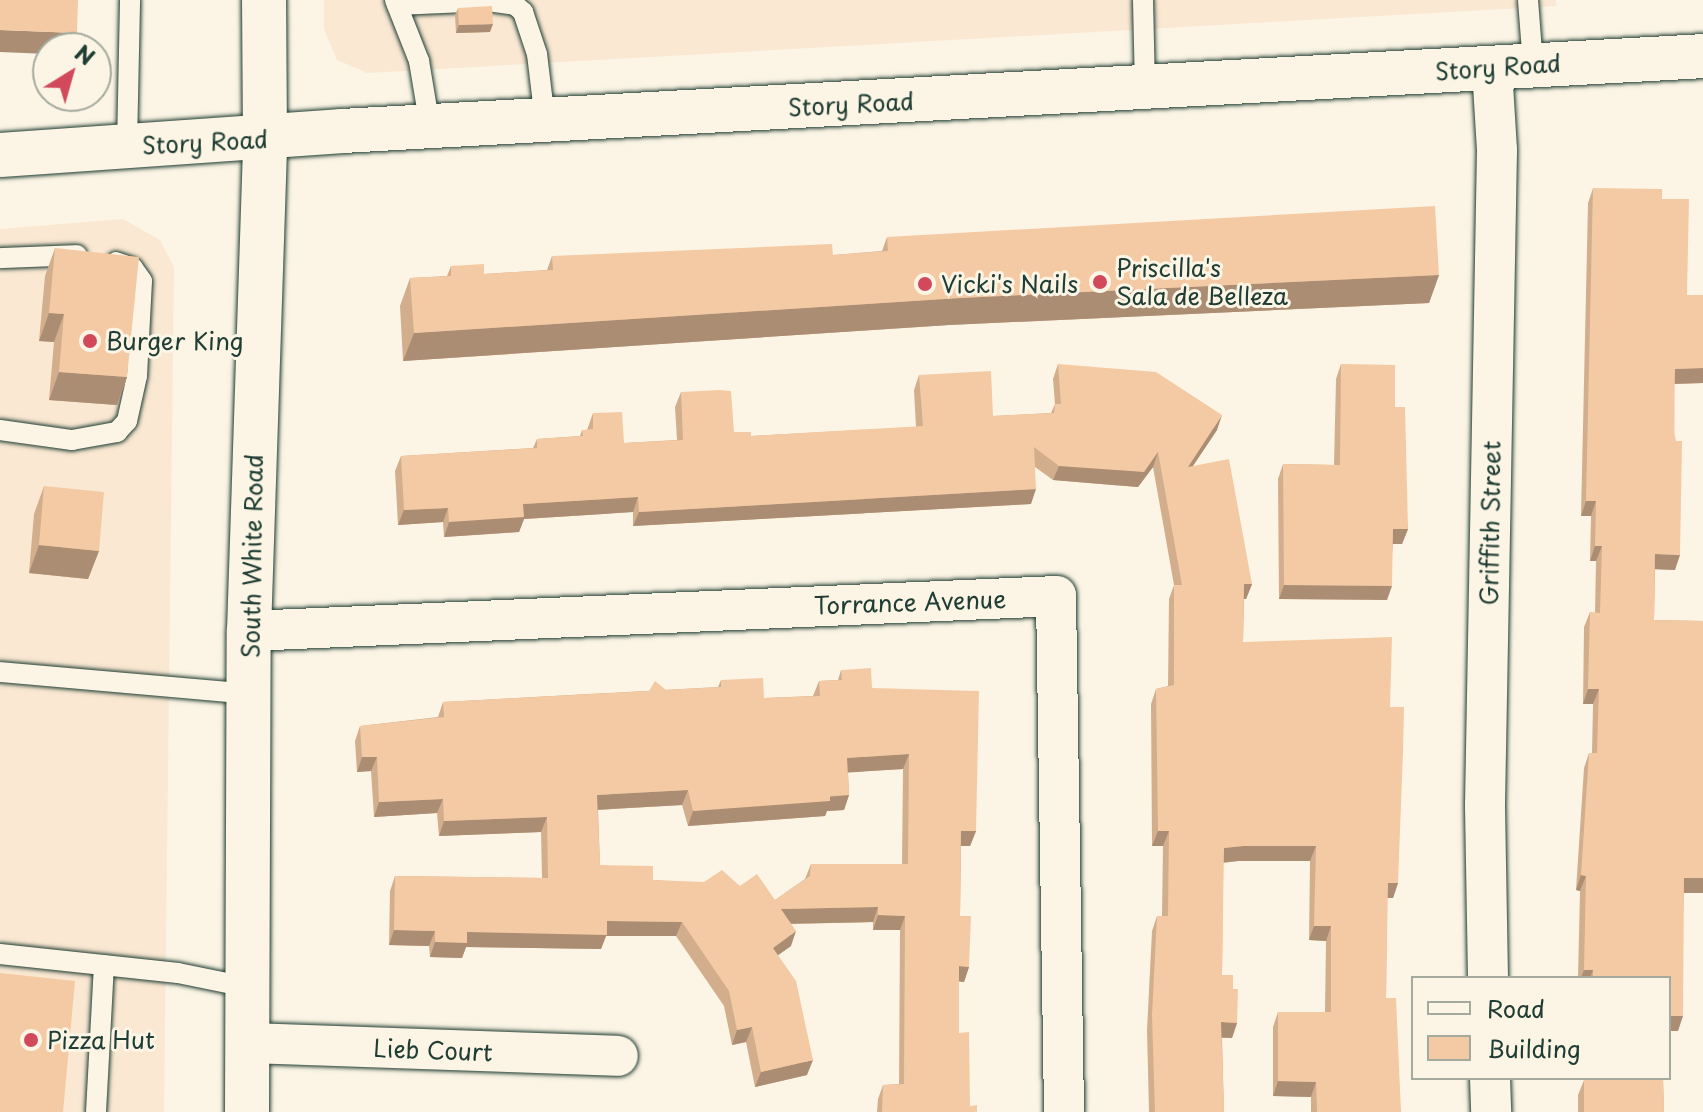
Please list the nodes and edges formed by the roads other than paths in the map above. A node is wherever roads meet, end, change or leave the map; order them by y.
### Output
1 (130, 0) edge
2 (264, 0) edge
3 (1143, 0) edge
4 (1528, 0) edge
5 (396, 3) edge
6 (1703, 56) edge
7 (1512, 66) junction
8 (1145, 88) junction
9 (545, 120) junction
10 (430, 127) junction
11 (265, 138) junction
12 (127, 146) junction
13 (0, 155) edge
14 (0, 258) edge
15 (0, 430) edge
16 (249, 631) junction
17 (0, 672) edge
18 (250, 694) junction
19 (0, 954) edge
20 (104, 965) junction
21 (1488, 976) edge
22 (247, 987) junction
23 (248, 1043) junction
24 (618, 1056) dead end
25 (1490, 1080) edge
26 (96, 1112) edge
27 (247, 1112) edge
28 (1064, 1112) edge
29 (1491, 1112) edge

1 - 12 lane
2 - 11 street, South White Road
3 - 8 lane
4 - 7 lane
5 - 9 lane
5 - 10 lane
6 - 7 street, Story Road
7 - 8 street, Story Road
7 - 21 street, Griffith Street
8 - 9 street, Story Road
9 - 10 street, Story Road
10 - 11 street, Story Road
11 - 12 street, Story Road
11 - 16 street, South White Road
12 - 13 street, Story Road
14 - 15 lane
16 - 18 street, South White Road
16 - 28 street, Torrance Avenue
17 - 18 lane
18 - 22 street, South White Road
19 - 20 lane
20 - 22 lane
20 - 26 lane
22 - 23 street, South White Road
23 - 24 street, Lieb Court
23 - 27 street, South White Road
25 - 29 street

